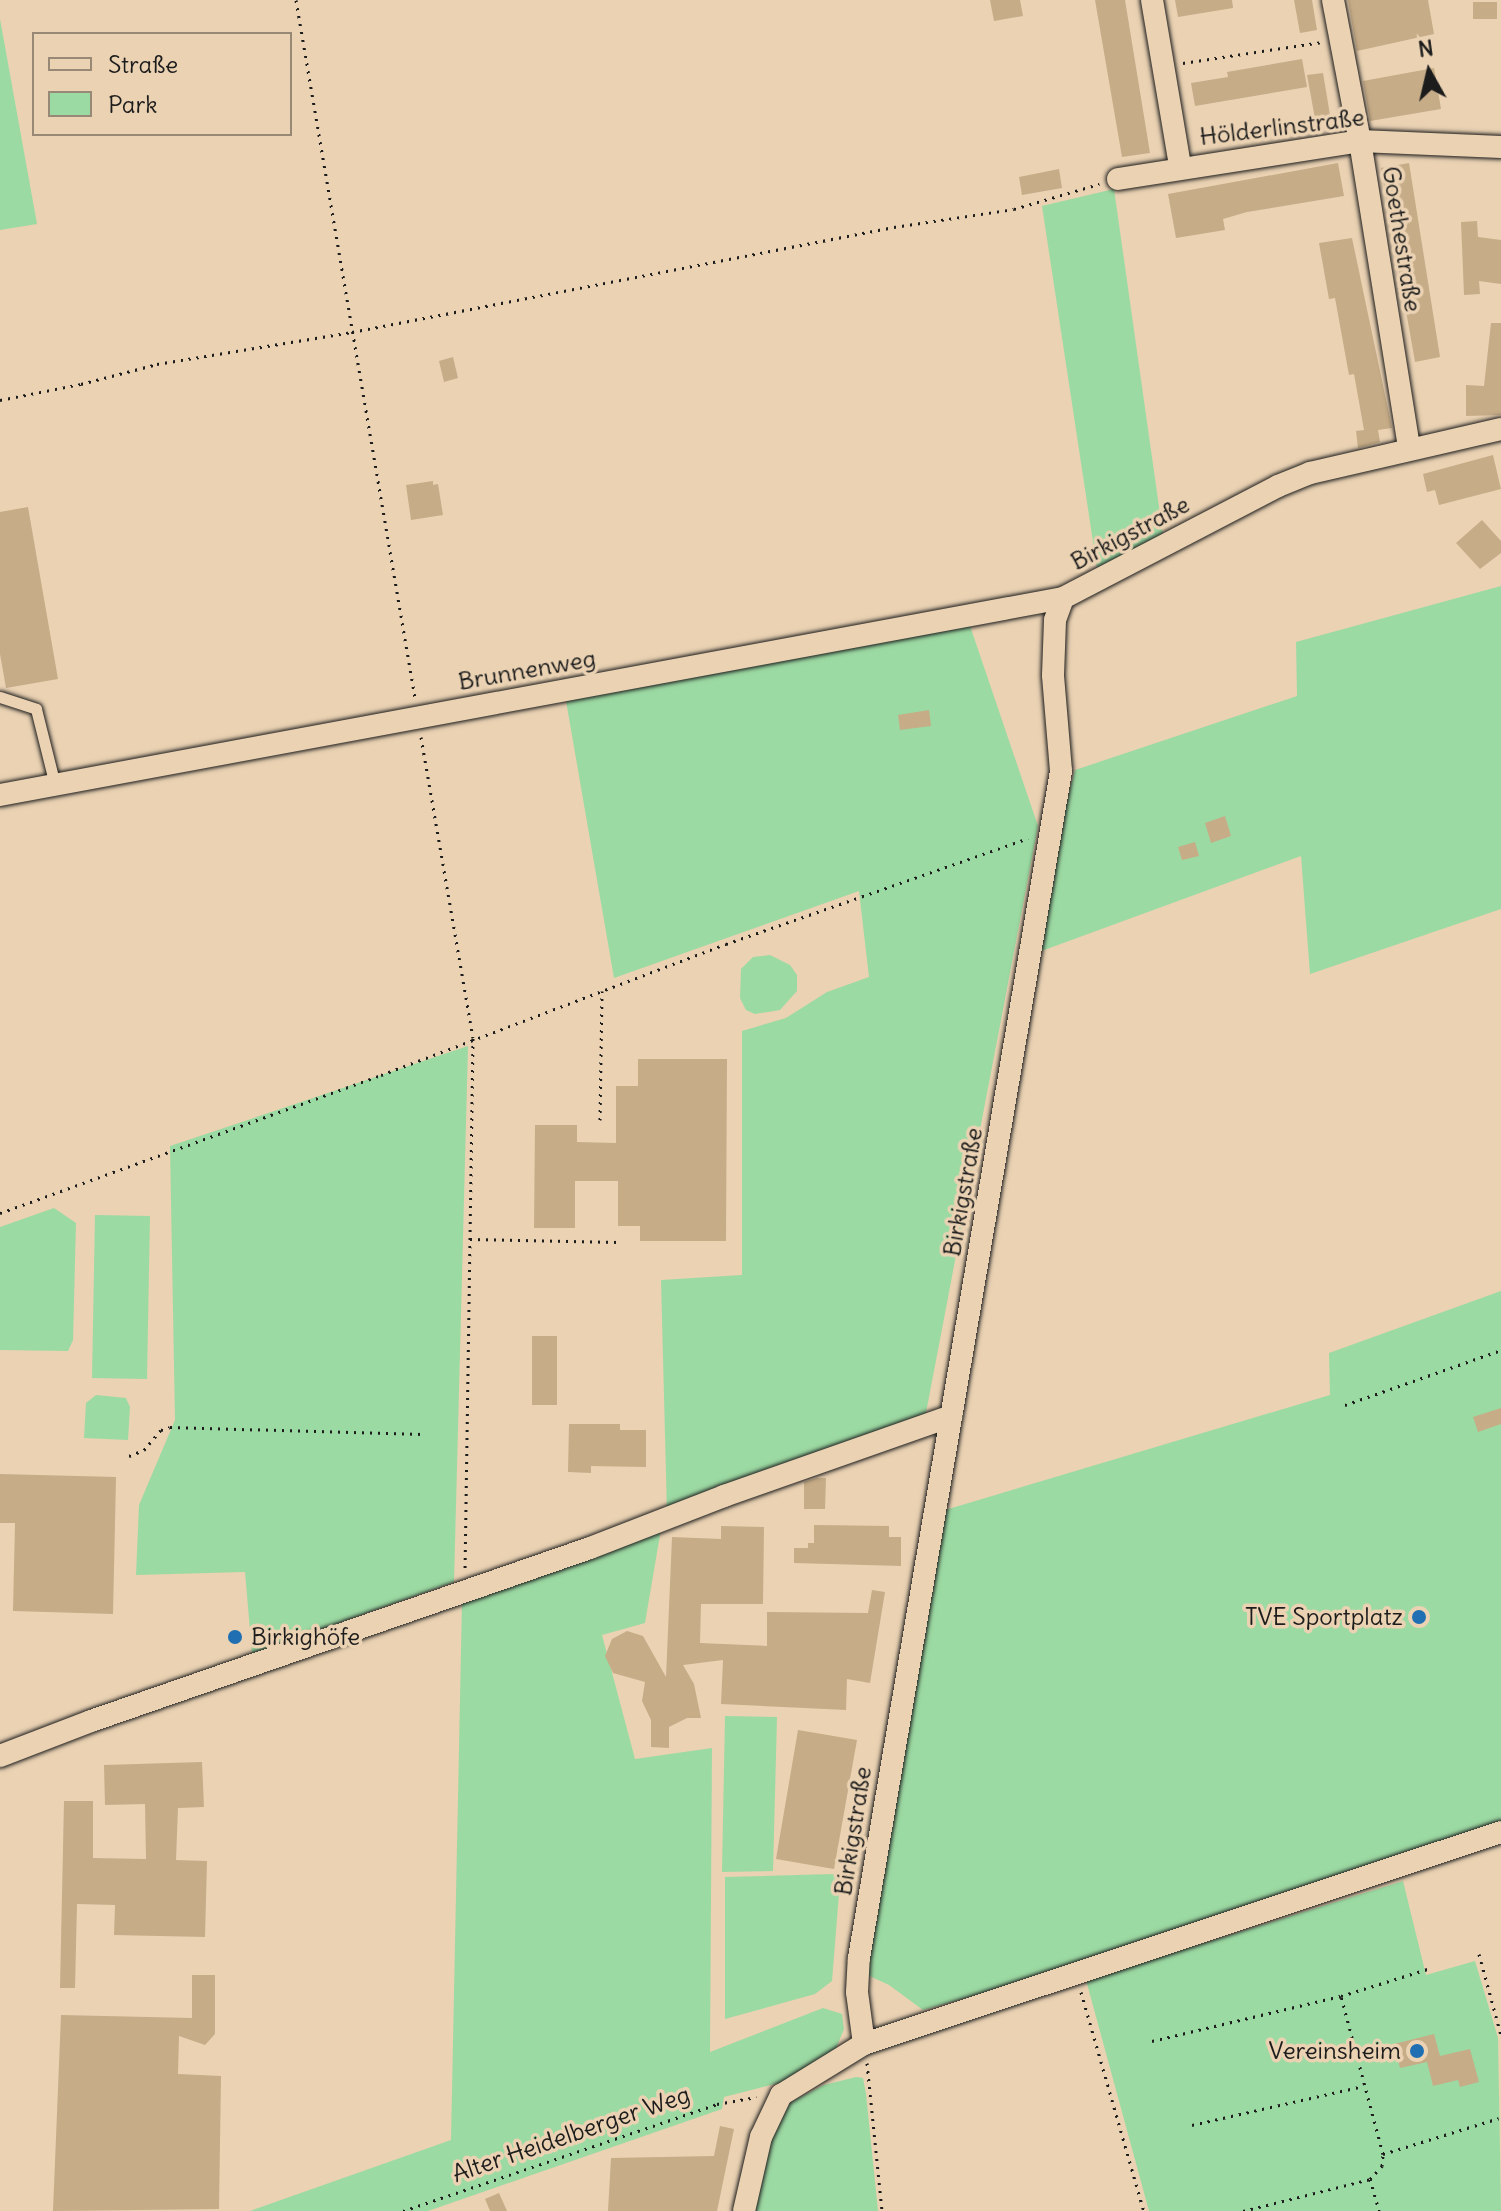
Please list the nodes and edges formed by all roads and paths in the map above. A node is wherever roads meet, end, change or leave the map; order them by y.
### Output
1 (296, 0) edge
2 (1152, 0) edge
3 (1333, 0) edge
4 (1340, 39) junction
5 (1163, 66) junction
6 (1360, 141) junction
7 (1501, 147) edge
8 (1180, 166) junction
9 (1118, 179) joint
10 (352, 332) junction
11 (0, 400) edge
12 (1501, 429) edge
13 (1409, 448) junction
14 (1063, 598) junction
15 (0, 697) edge
16 (417, 717) junction
17 (55, 785) junction
18 (0, 795) edge
19 (1051, 831) junction
20 (602, 990) junction
21 (473, 1038) junction
22 (600, 1120) dead end
23 (0, 1213) edge
24 (470, 1239) junction
25 (618, 1242) dead end
26 (1501, 1350) edge
27 (1345, 1405) dead end
28 (951, 1416) junction
29 (423, 1434) dead end
30 (129, 1456) dead end
31 (465, 1589) junction
32 (0, 1756) edge
33 (1501, 1832) edge
34 (1479, 1954) dead end
35 (1431, 1968) dead end
36 (1074, 1977) junction
37 (1341, 1996) junction
38 (1501, 2035) edge
39 (1152, 2041) dead end
40 (864, 2044) junction
41 (1364, 2086) junction
42 (753, 2097) dead end
43 (1499, 2118) dead end
44 (1192, 2125) dead end
45 (1383, 2154) junction
46 (1370, 2179) junction
47 (403, 2211) edge
48 (744, 2211) edge
49 (882, 2211) edge
50 (1144, 2211) edge
51 (1243, 2211) edge
52 (1379, 2211) edge

1 - 10 path
2 - 5 street
3 - 4 street, Goethestraße
4 - 5 path
4 - 6 street, Goethestraße
5 - 8 street
6 - 7 street, Hölderlinstraße
6 - 8 street, Hölderlinstraße
6 - 13 street, Goethestraße
8 - 9 street, Hölderlinstraße
9 - 10 path
10 - 11 path
10 - 16 path
12 - 13 street, Birkigstraße
13 - 14 street, Birkigstraße
14 - 16 street, Brunnenweg
14 - 19 street, Birkigstraße
15 - 17 lane
16 - 17 street, Brunnenweg
16 - 21 path
17 - 18 street, Brunnenweg
19 - 20 path
19 - 28 street, Birkigstraße
20 - 21 path
20 - 22 path
21 - 23 path
21 - 24 path
24 - 25 path
24 - 31 path
26 - 27 path
28 - 31 street
28 - 40 street, Birkigstraße
29 - 30 path
31 - 32 street
33 - 36 street
34 - 38 path
35 - 37 path
36 - 40 street
36 - 50 path
37 - 39 path
37 - 41 path
40 - 48 street
40 - 49 path
41 - 44 path
41 - 45 path
42 - 47 path, Alter Heidelberger Weg
43 - 45 path
45 - 46 path
46 - 51 path
46 - 52 path

